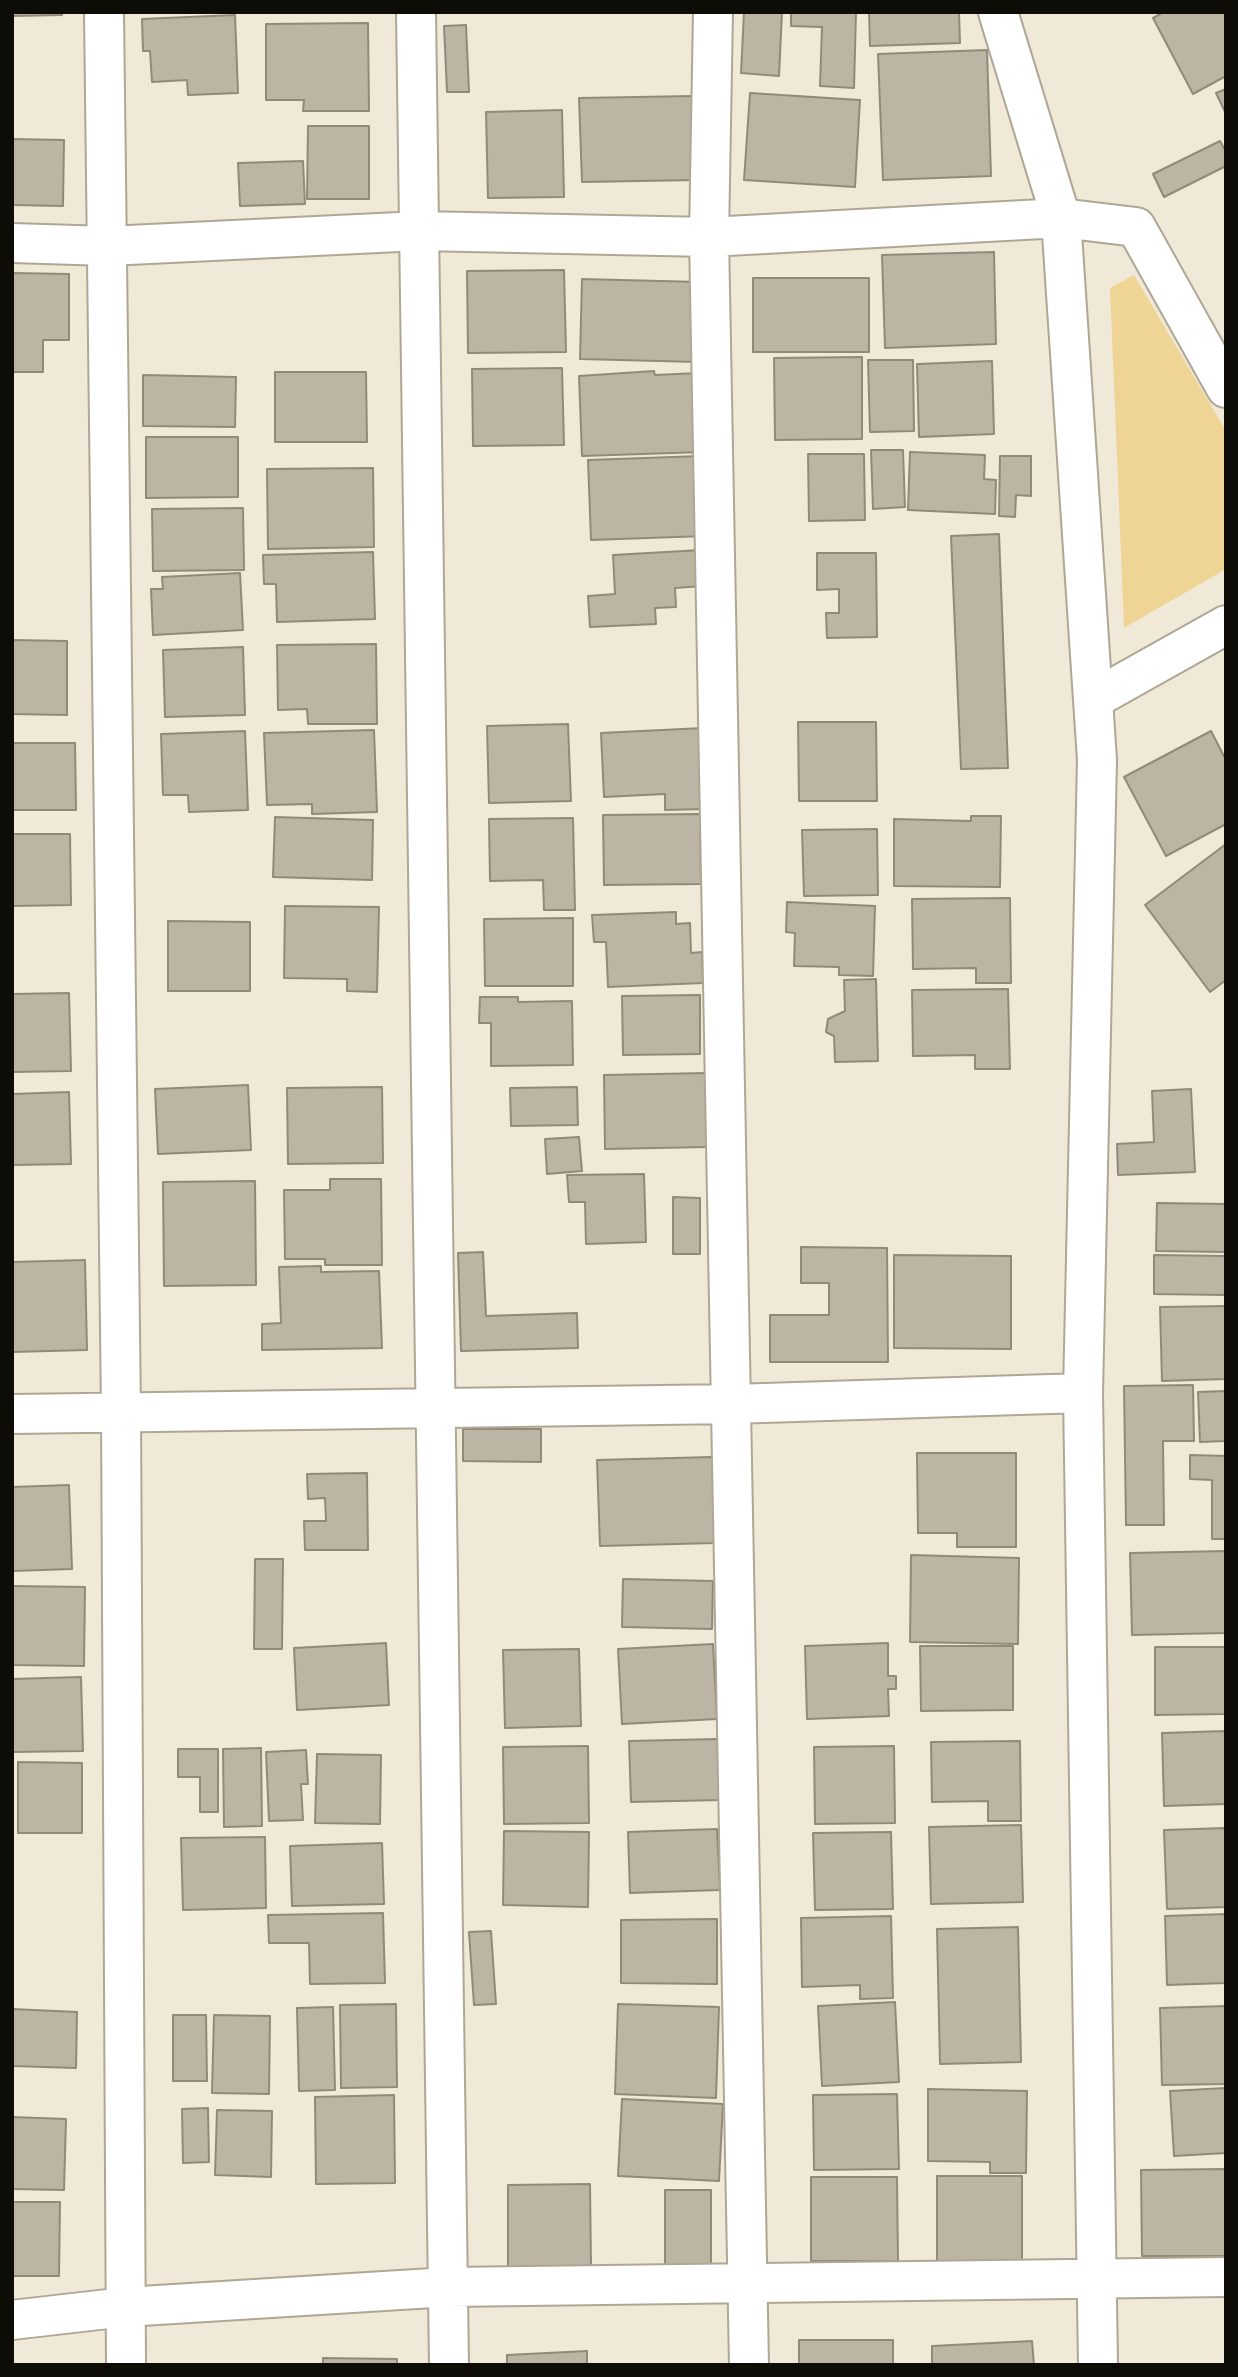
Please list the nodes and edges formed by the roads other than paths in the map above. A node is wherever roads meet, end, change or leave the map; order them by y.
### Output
1 (104, 12) edge
2 (416, 12) edge
3 (713, 12) edge
4 (998, 12) edge
5 (1061, 218) junction
6 (419, 231) junction
7 (709, 237) junction
8 (12, 243) edge
9 (108, 246) junction
10 (1226, 388) edge
11 (1226, 625) edge
12 (1094, 699) junction
13 (1083, 1393) junction
14 (732, 1404) junction
15 (434, 1407) junction
16 (121, 1411) junction
17 (12, 1414) edge
18 (1226, 2277) edge
19 (1098, 2279) junction
20 (748, 2283) junction
21 (449, 2287) junction
22 (125, 2307) junction
23 (12, 2320) edge
24 (126, 2365) edge
25 (449, 2365) edge
26 (749, 2365) edge
27 (1098, 2365) edge

1 - 9 street
2 - 6 street
3 - 7 street
4 - 5 street
5 - 7 street
5 - 10 street
5 - 12 street
6 - 7 street
6 - 9 street
6 - 15 street
7 - 14 street
8 - 9 street
9 - 16 street
11 - 12 street
12 - 13 street
13 - 14 street
13 - 19 street
14 - 15 street
14 - 20 street
15 - 16 street
15 - 21 street
16 - 17 street
16 - 22 street
18 - 19 street
19 - 20 street
19 - 27 street
20 - 21 street
20 - 26 street
21 - 22 street
21 - 25 street
22 - 23 street
22 - 24 street

